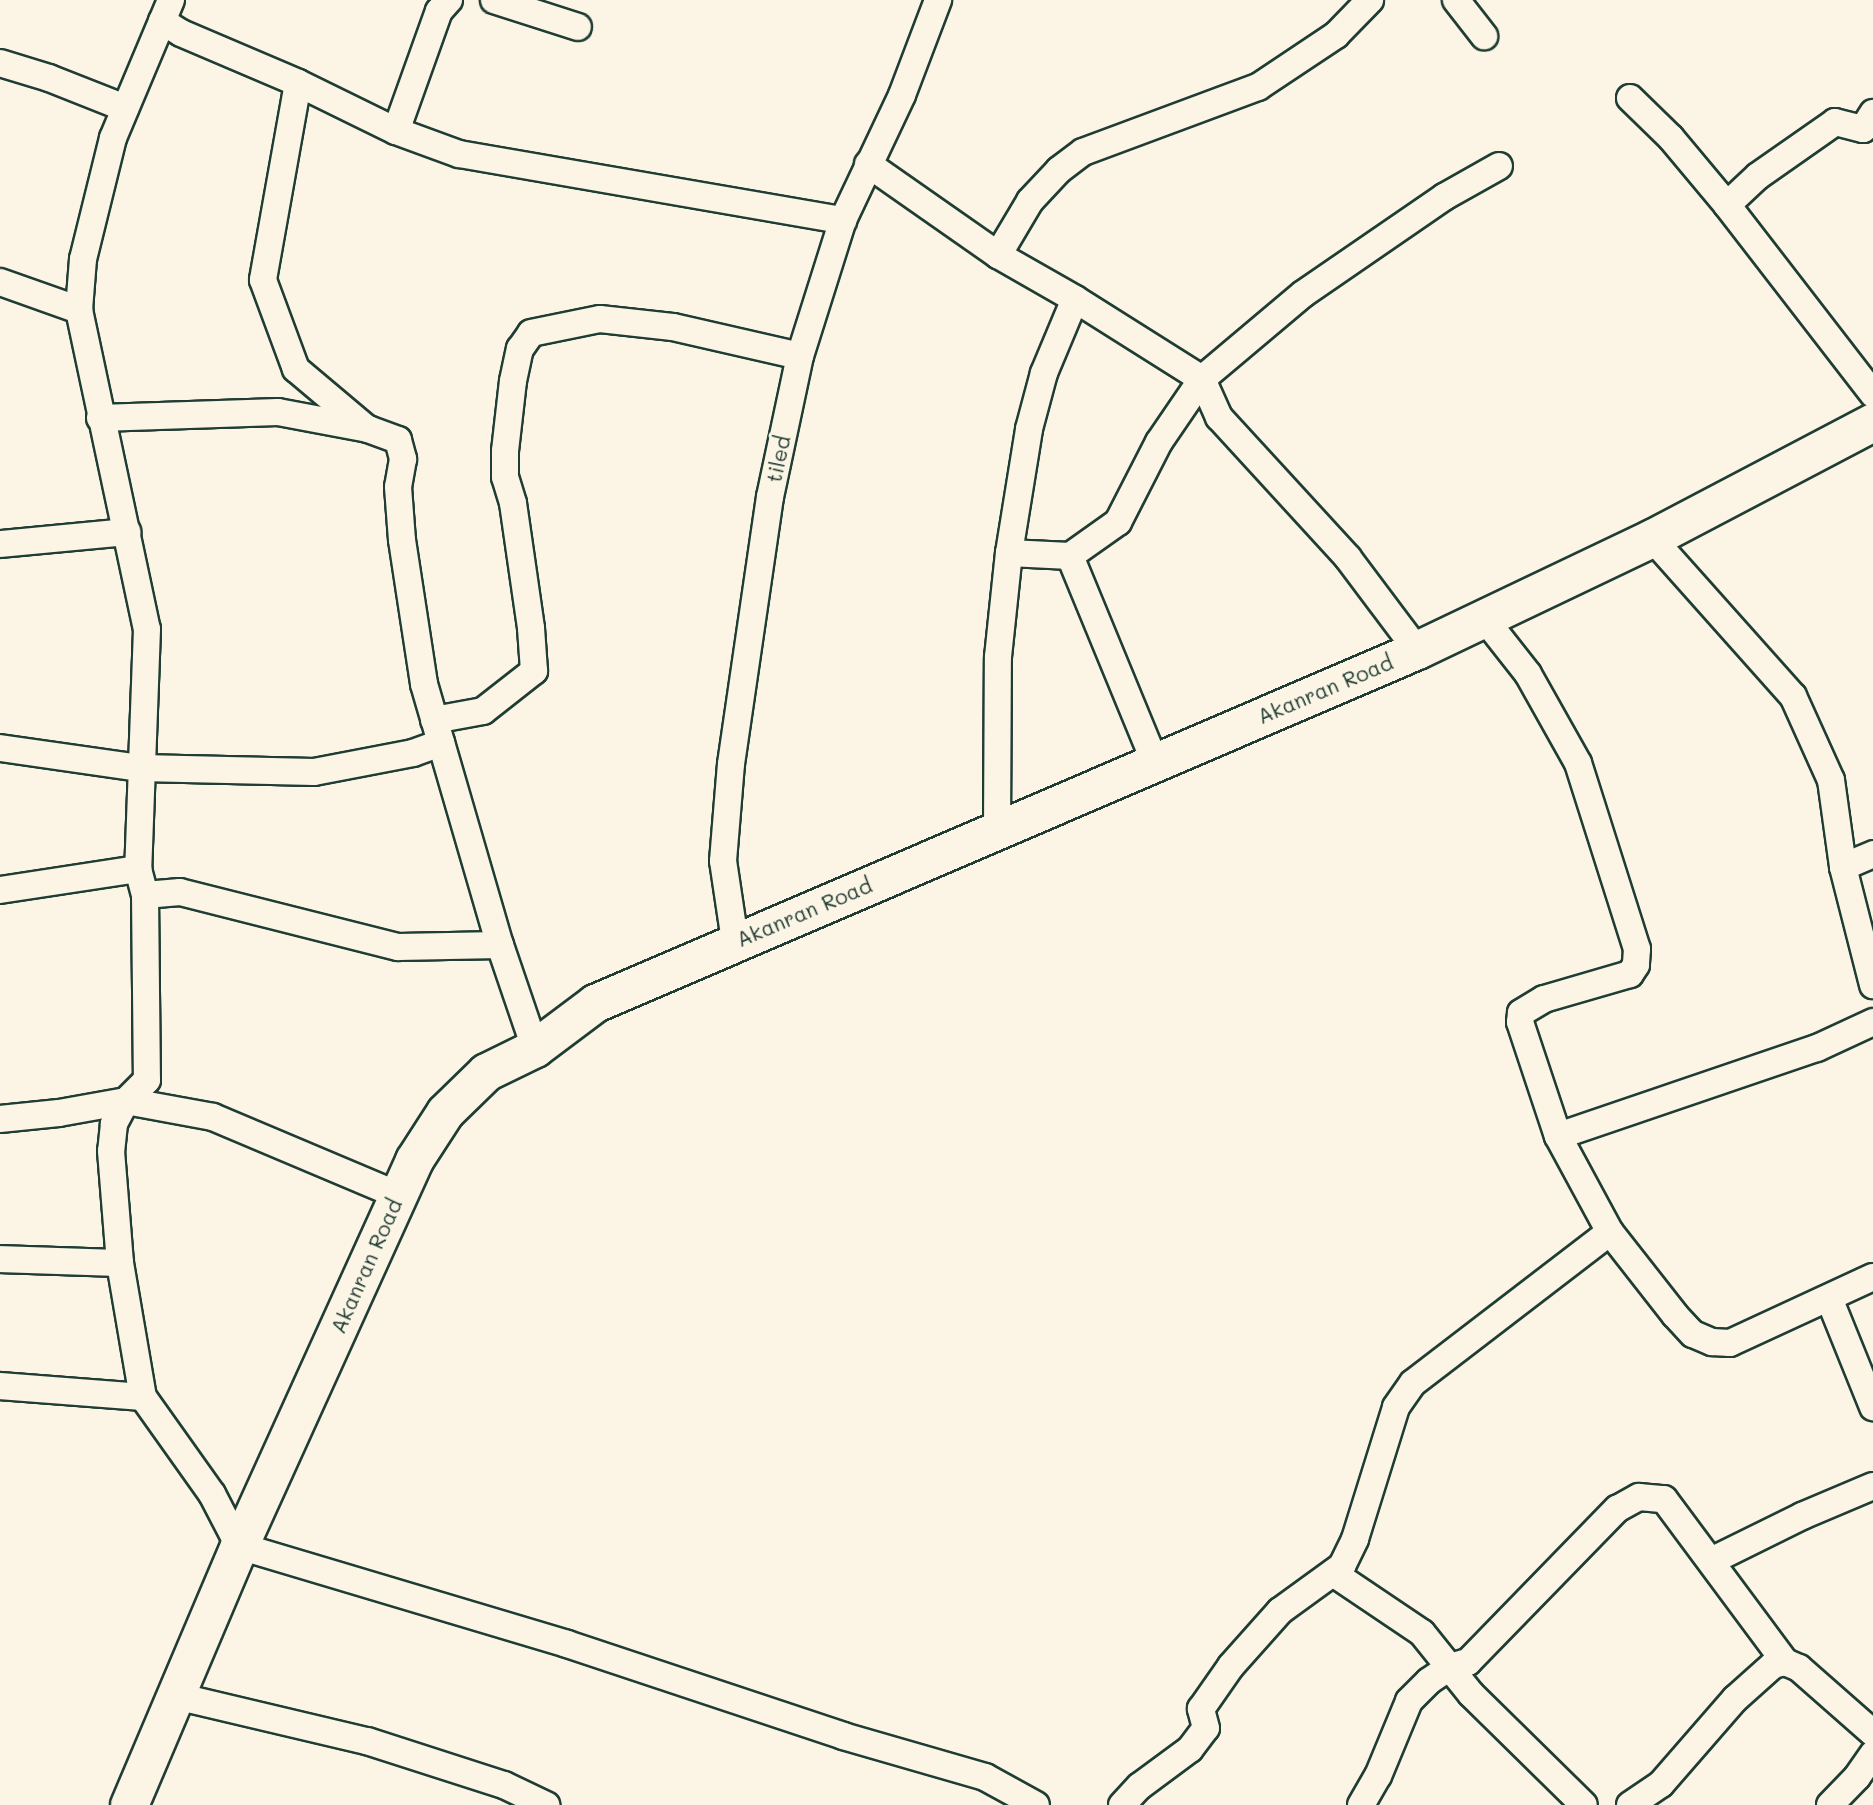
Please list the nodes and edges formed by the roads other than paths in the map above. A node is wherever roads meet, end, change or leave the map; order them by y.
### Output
1 (449, 0) edge
2 (494, 0) edge
3 (938, 0) edge
4 (1370, 0) edge
5 (1456, 0) edge
6 (167, 11) edge
7 (578, 27) dead end
8 (1484, 36) dead end
9 (0, 63) edge
10 (298, 83) junction
11 (1630, 97) dead end
12 (125, 108) junction
13 (1873, 113) edge
14 (396, 131) junction
15 (868, 164) junction
16 (1499, 166) dead end
17 (1727, 205) junction
18 (843, 220) junction
19 (998, 255) junction
20 (0, 282) edge
21 (1075, 299) junction
22 (79, 310) junction
23 (800, 356) junction
24 (1202, 379) junction
25 (1873, 394) edge
26 (100, 418) junction
27 (1873, 422) edge
28 (368, 429) junction
29 (127, 531) junction
30 (1652, 538) junction
31 (0, 544) edge
32 (1009, 552) junction
33 (1070, 556) junction
34 (1484, 618) junction
35 (1417, 650) junction
36 (438, 732) junction
37 (0, 748) edge
38 (1154, 762) junction
39 (141, 768) junction
40 (997, 830) junction
41 (1873, 854) edge
42 (1843, 867) junction
43 (138, 869) junction
44 (0, 890) edge
45 (145, 895) junction
46 (735, 941) junction
47 (500, 945) junction
48 (1873, 985) edge
49 (1873, 1023) edge
50 (535, 1048) junction
51 (126, 1101) junction
52 (0, 1119) edge
53 (1558, 1136) junction
54 (398, 1195) junction
55 (1610, 1232) junction
56 (0, 1259) edge
57 (120, 1263) junction
58 (1873, 1277) edge
59 (1829, 1298) junction
60 (0, 1386) edge
61 (143, 1397) junction
62 (1873, 1407) edge
63 (1873, 1486) edge
64 (239, 1546) junction
65 (1711, 1561) junction
66 (1333, 1573) junction
67 (1785, 1662) junction
68 (1459, 1664) junction
69 (176, 1696) junction
70 (1873, 1733) edge
71 (1873, 1754) edge
72 (539, 1804) edge
73 (129, 1805) edge
74 (1036, 1805) edge
75 (1122, 1805) edge
76 (1361, 1805) edge
77 (1584, 1805) edge
78 (1630, 1805) edge
79 (1830, 1805) edge

1 - 14 street
2 - 7 street
3 - 15 street, tiled
4 - 19 street
5 - 8 street
6 - 10 street
6 - 12 street
9 - 12 street
10 - 14 street
10 - 28 street
11 - 17 street
12 - 22 street
13 - 17 street
14 - 18 street
15 - 18 street, tiled
15 - 19 street
16 - 24 street
17 - 25 street
18 - 23 street, tiled
19 - 21 street
20 - 22 street
21 - 24 street
21 - 32 street
22 - 26 street
23 - 36 street
23 - 46 street, tiled
24 - 33 street
24 - 35 street
26 - 28 street
26 - 29 street
27 - 30 main road, Akanran Road
28 - 36 street
29 - 31 street
29 - 39 street
30 - 34 main road, Akanran Road
30 - 42 street
32 - 33 street
32 - 40 street
33 - 38 street
34 - 35 main road, Akanran Road
34 - 53 street
35 - 38 main road, Akanran Road
36 - 39 street
36 - 47 street
37 - 39 street
38 - 40 main road, Akanran Road
39 - 43 street
40 - 46 main road, Akanran Road
41 - 42 street
42 - 48 street
43 - 44 street
43 - 45 street
45 - 47 street
45 - 51 street
46 - 50 main road, Akanran Road
47 - 50 street
49 - 53 street
50 - 54 main road, Akanran Road
51 - 52 street
51 - 54 street
51 - 57 street
53 - 55 street
54 - 64 main road, Akanran Road
55 - 59 street
55 - 66 street
56 - 57 street
57 - 61 street
58 - 59 street
59 - 62 street
60 - 61 street
61 - 64 street
63 - 65 street
64 - 69 main road, Akanran Road
64 - 74 street
65 - 67 street
65 - 68 street
66 - 68 street
66 - 75 street
67 - 70 street
67 - 78 street
68 - 76 street
68 - 77 street
69 - 72 street
69 - 73 main road, Akanran Road
71 - 79 street

